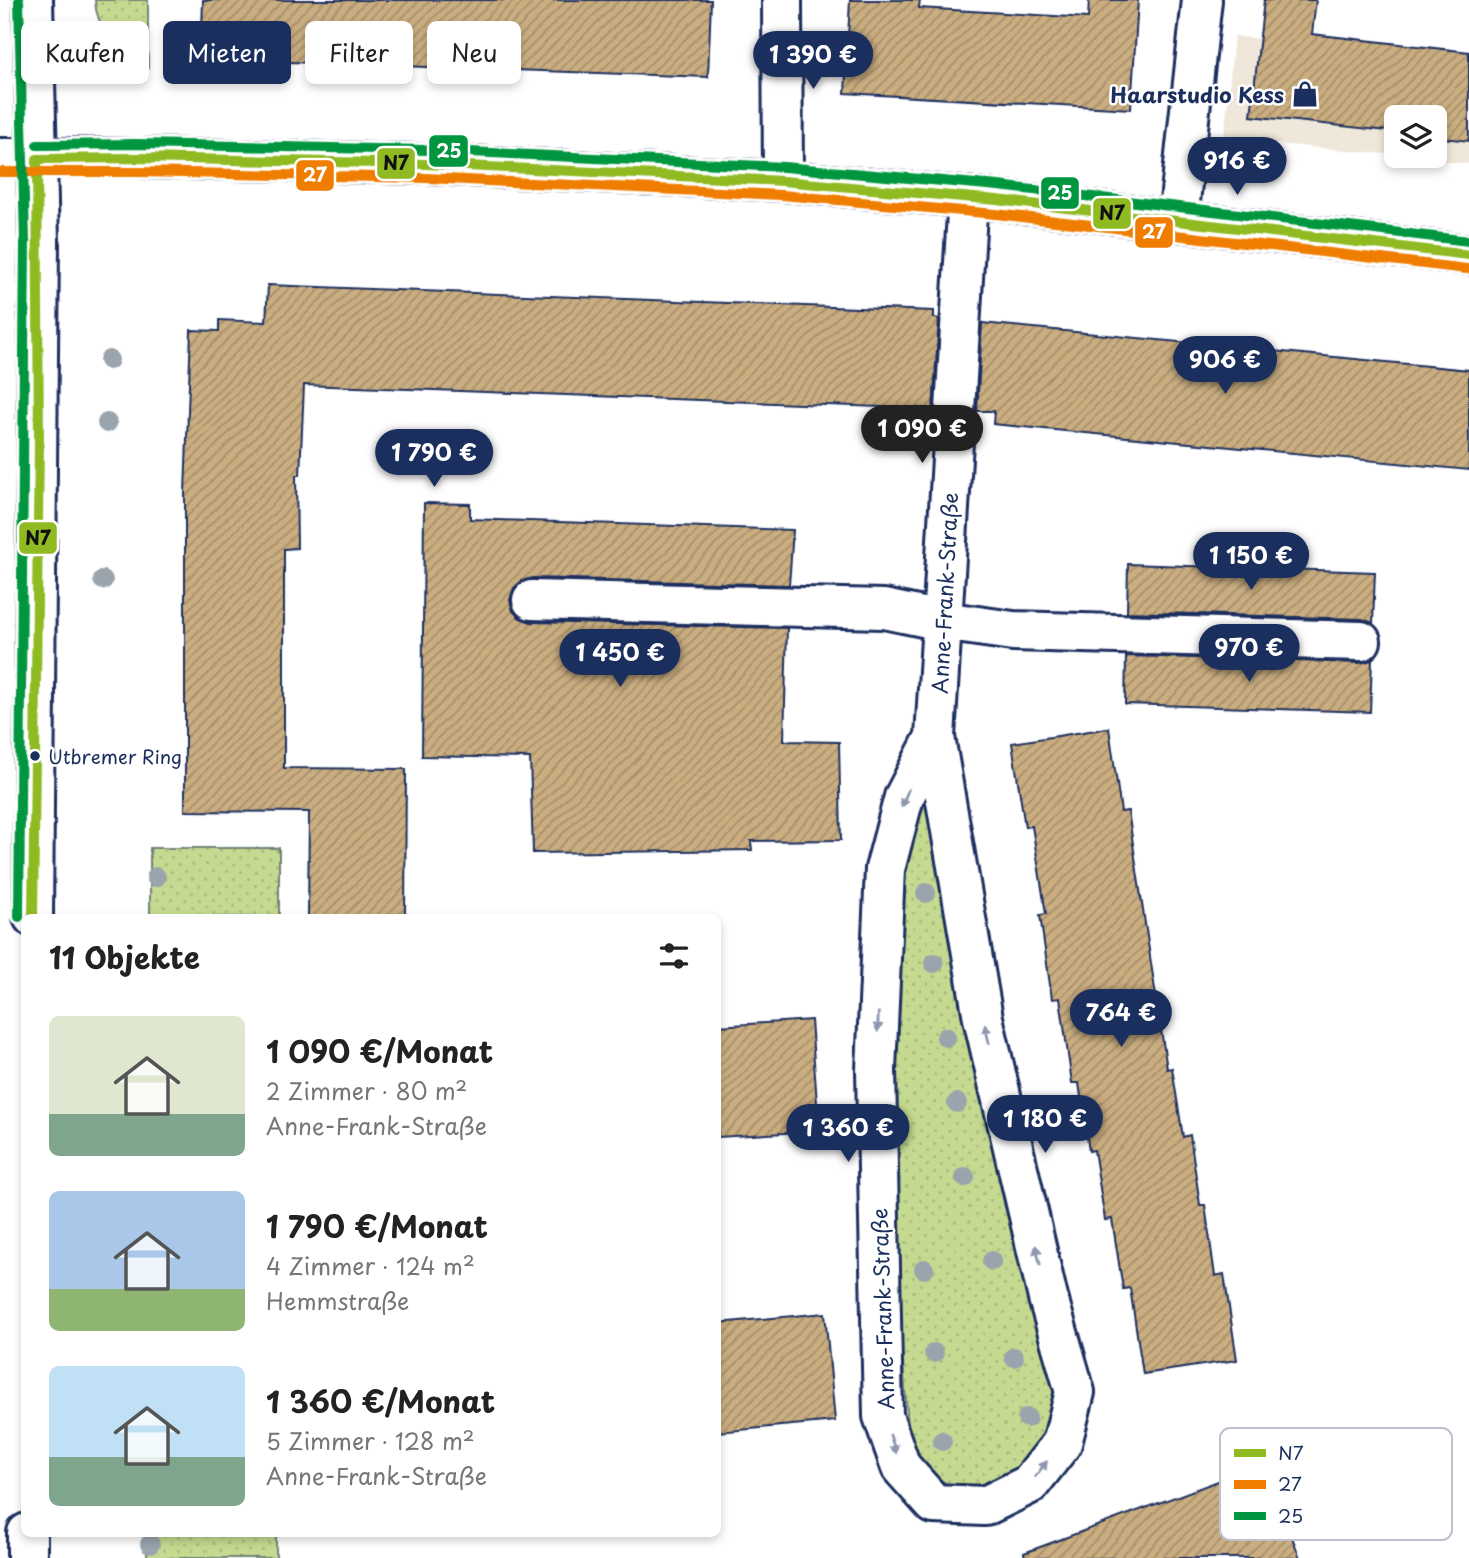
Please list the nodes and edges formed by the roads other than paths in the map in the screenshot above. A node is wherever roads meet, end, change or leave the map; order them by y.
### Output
1 (33, 0) edge
2 (782, 0) edge
3 (1202, 0) edge
4 (0, 158) edge
5 (37, 159) junction
6 (783, 181) junction
7 (968, 197) junction
8 (1178, 220) junction
9 (1469, 255) edge
10 (532, 600) dead end
11 (942, 621) junction
12 (1361, 641) dead end
13 (935, 737) junction
14 (33, 914) edge
15 (27, 1537) edge
16 (27, 1558) edge

1 - 5 street
2 - 6 street
3 - 8 street
4 - 5 street
5 - 6 street
5 - 14 street
6 - 7 street
7 - 8 street
7 - 11 street, Anne-Frank-Straße
8 - 9 street
10 - 11 street
11 - 12 street
11 - 13 street, Anne-Frank-Straße
13 -> 13 street, Anne-Frank-Straße
15 - 16 street

